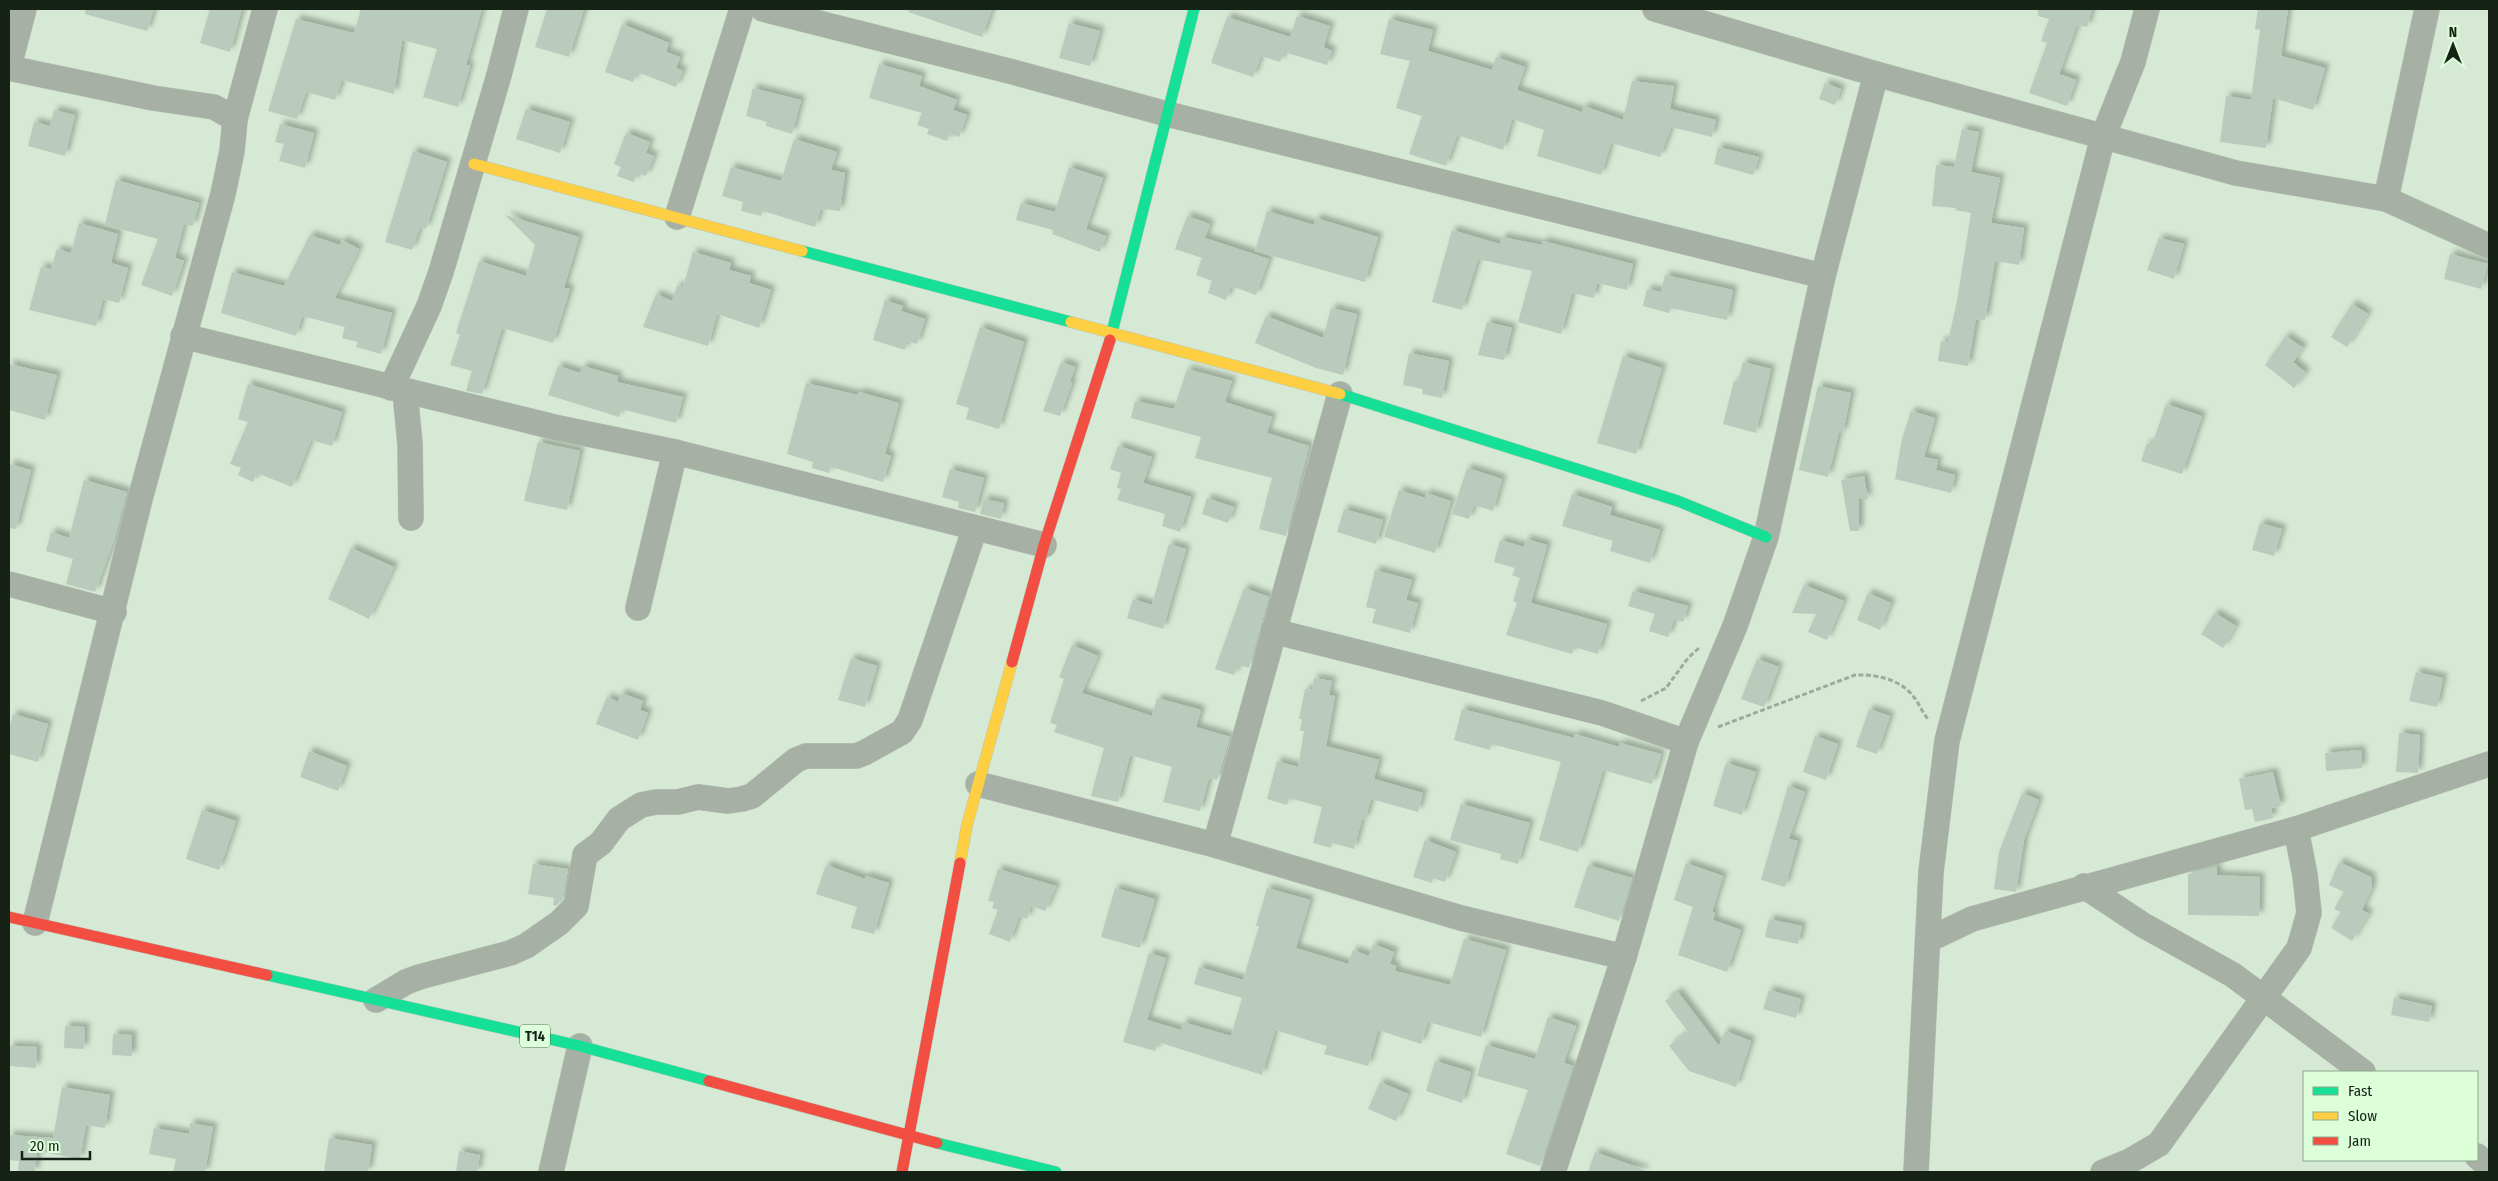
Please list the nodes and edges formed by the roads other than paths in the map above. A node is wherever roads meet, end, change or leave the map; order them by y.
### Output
1 (24, 9) edge
2 (265, 9) edge
3 (516, 9) edge
4 (742, 9) edge
5 (763, 9) edge
6 (1194, 9) edge
7 (1656, 9) edge
8 (2147, 9) edge
9 (2427, 9) edge
10 (9, 67) edge
11 (1876, 74) junction
12 (1168, 114) junction
13 (235, 119) junction
14 (2103, 138) junction
15 (474, 164) junction
16 (2386, 199) junction
17 (678, 218) junction
18 (2489, 246) edge
19 (1823, 276) junction
20 (1112, 334) junction
21 (183, 336) junction
22 (398, 390) junction
23 (1340, 394) junction
24 (674, 452) junction
25 (411, 518) dead end
26 (975, 528) junction
27 (1766, 537) junction
28 (1044, 545) junction
29 (9, 584) edge
30 (638, 608) dead end
31 (114, 612) junction
32 (1273, 631) junction
33 (1686, 742) junction
34 (2489, 764) edge
35 (978, 784) junction
36 (2296, 829) junction
37 (1215, 845) junction
38 (2084, 886) junction
39 (9, 917) edge
40 (35, 923) junction
41 (1928, 940) junction
42 (1624, 957) junction
43 (2263, 996) junction
44 (376, 1000) junction
45 (580, 1046) junction
46 (2362, 1071) edge
47 (907, 1136) junction
48 (2478, 1157) edge
49 (2489, 1167) edge
50 (551, 1172) edge
51 (902, 1172) edge
52 (1056, 1172) edge
53 (1553, 1172) edge
54 (1916, 1172) edge
55 (2103, 1172) edge

1 - 10 street
2 - 13 street
3 - 15 street
4 - 17 street
5 - 12 street
6 - 12 main road
7 - 11 street
8 - 14 street
9 - 16 street
10 - 13 street
11 - 14 street
11 - 19 street
12 - 19 street
12 - 20 main road
13 - 21 street
14 - 16 street
14 - 41 street
15 - 17 main road
15 - 22 street
16 - 18 street
17 - 20 main road
19 - 27 street
20 - 23 main road
20 - 28 main road
21 - 22 street
21 - 31 street
22 - 24 street
22 - 25 street
23 - 27 main road
23 - 32 street
24 - 26 street
24 - 30 street
26 - 28 street
26 - 44 street
27 - 33 street
28 - 35 main road
29 - 31 street
31 - 40 street
32 - 33 street
32 - 37 street
33 - 42 street
34 - 36 street
35 - 37 street
35 - 47 main road
36 - 38 street
36 - 43 street
37 - 42 street
38 - 41 street
38 - 43 street
39 - 40 main road, T14
40 - 44 main road, T14
41 - 54 street
42 - 53 street
43 - 46 street
43 - 55 street
44 - 45 main road, T14
45 - 47 main road, T14
45 - 50 street
47 - 51 main road
47 - 52 main road, T14
48 - 49 street

